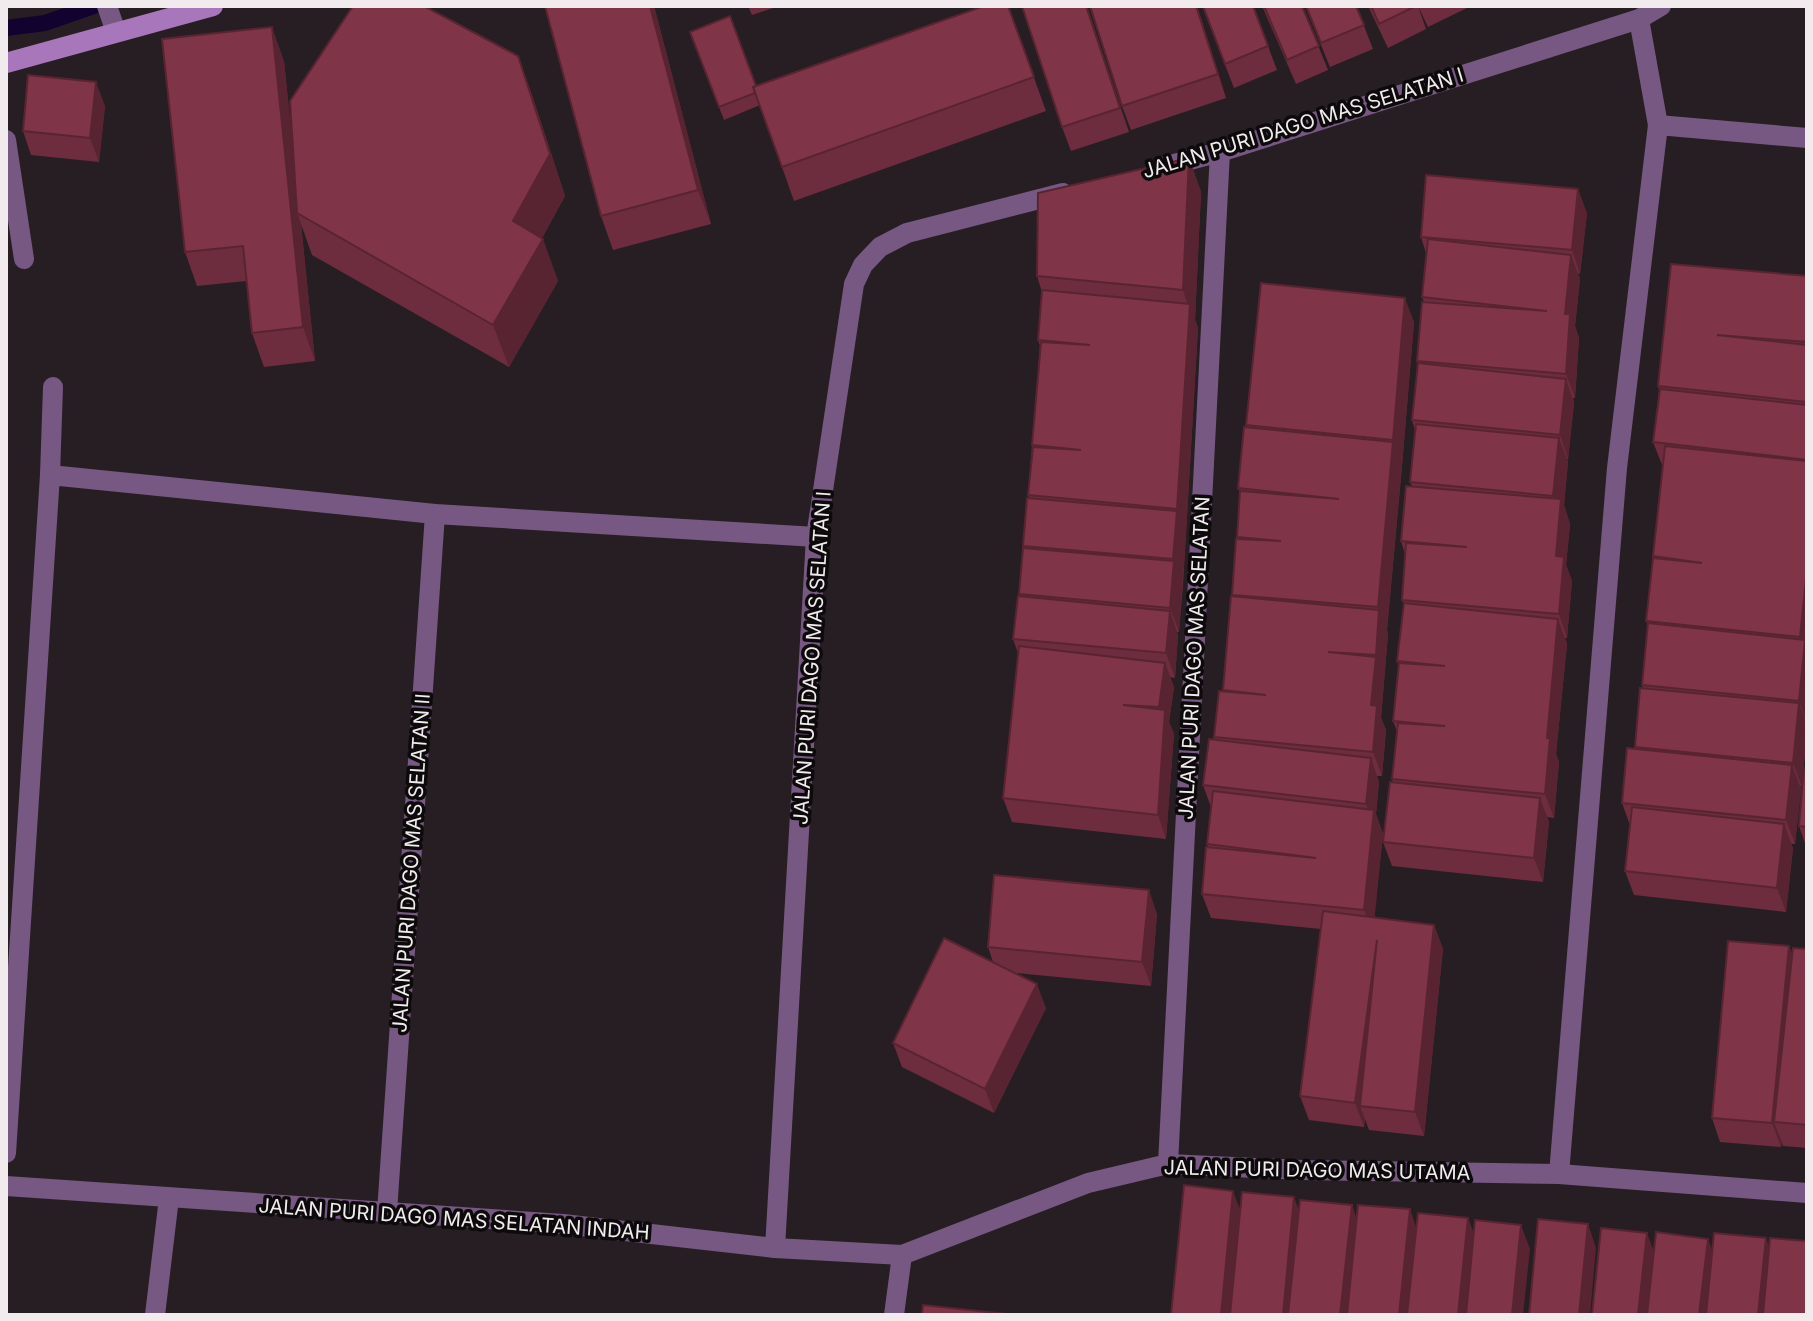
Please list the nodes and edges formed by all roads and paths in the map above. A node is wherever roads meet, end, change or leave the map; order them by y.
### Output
1 (213, 6) edge
2 (1661, 6) edge
3 (112, 19) edge
4 (1639, 19) junction
5 (6, 63) edge
6 (1658, 125) junction
7 (1807, 138) edge
8 (6, 140) edge
9 (1220, 152) junction
10 (1145, 171) edge
11 (1086, 187) edge
12 (24, 259) dead end
13 (53, 387) dead end
14 (50, 475) junction
15 (435, 514) junction
16 (816, 537) junction
17 (6, 1153) edge
18 (1168, 1164) junction
19 (1559, 1174) junction
20 (6, 1186) edge
21 (1807, 1193) edge
22 (169, 1198) junction
23 (387, 1212) junction
24 (775, 1248) junction
25 (902, 1255) junction
26 (155, 1315) edge
27 (894, 1315) edge

1 - 3 street
2 - 4 street, JALAN PURI DAGO MAS SELATAN I
3 - 5 street
4 - 6 street
4 - 9 street, JALAN PURI DAGO MAS SELATAN I
6 - 7 street
6 - 19 street
8 - 12 street
9 - 10 street, JALAN PURI DAGO MAS SELATAN I
9 - 18 street, JALAN PURI DAGO MAS SELATAN
11 - 16 street, JALAN PURI DAGO MAS SELATAN I
13 - 14 street
14 - 15 street
14 - 17 street
15 - 16 street
15 - 23 street, JALAN PURI DAGO MAS SELATAN II
16 - 24 street, JALAN PURI DAGO MAS SELATAN I
18 - 19 street, JALAN PURI DAGO MAS UTAMA
18 - 25 street, JALAN PURI DAGO MAS UTAMA
19 - 21 street, JALAN PURI DAGO MAS UTAMA
20 - 22 street, JALAN PURI DAGO MAS SELATAN INDAH
22 - 23 street, JALAN PURI DAGO MAS SELATAN INDAH
22 - 26 street
23 - 24 street, JALAN PURI DAGO MAS SELATAN INDAH
24 - 25 street, JALAN PURI DAGO MAS SELATAN INDAH
25 - 27 street

